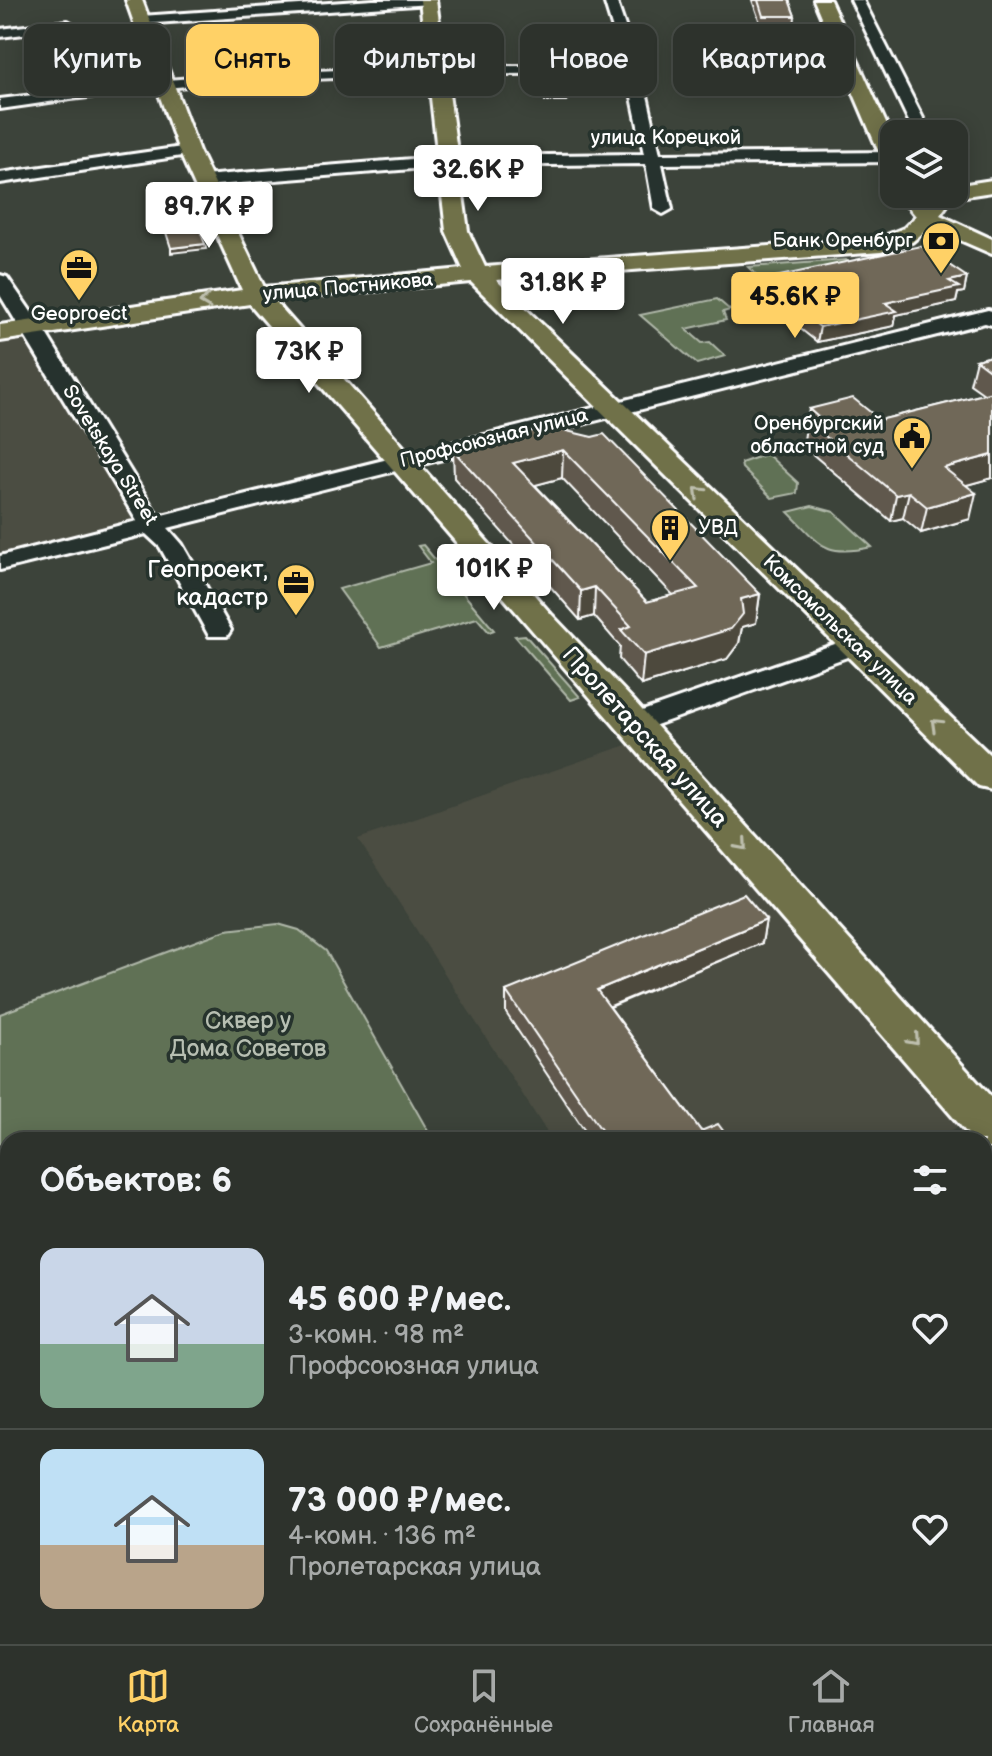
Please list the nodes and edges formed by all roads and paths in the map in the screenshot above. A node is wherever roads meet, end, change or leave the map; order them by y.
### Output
1 (134, 0) edge
2 (429, 0) edge
3 (610, 0) edge
4 (822, 0) edge
5 (857, 0) edge
6 (141, 20) junction
7 (143, 24) edge
8 (432, 24) edge
9 (618, 24) edge
10 (24, 30) edge
11 (0, 33) edge
12 (335, 76) edge
13 (170, 84) edge
14 (66, 96) edge
15 (170, 96) edge
16 (440, 96) edge
17 (639, 96) edge
18 (0, 104) edge
19 (916, 120) edge
20 (880, 131) edge
21 (189, 151) junction
22 (880, 160) edge
23 (449, 161) junction
24 (652, 161) junction
25 (0, 178) edge
26 (203, 181) junction
27 (992, 186) edge
28 (968, 197) edge
29 (920, 208) edge
30 (936, 208) edge
31 (663, 209) dead end
32 (930, 219) junction
33 (992, 247) edge
34 (478, 276) junction
35 (0, 281) edge
36 (256, 295) junction
37 (990, 318) edge
38 (30, 326) junction
39 (0, 333) edge
40 (613, 408) junction
41 (401, 462) junction
42 (152, 526) junction
43 (0, 563) edge
44 (218, 630) dead end
45 (855, 645) junction
46 (635, 723) junction
47 (992, 778) edge
48 (992, 1130) edge

1 - 6 main road, Пролетарская улица
2 - 6 street
2 - 8 main road, Комсомольская улица
3 - 9 street
4 - 20 main road
5 - 19 street
6 - 7 main road, Пролетарская улица
10 - 11 street
12 - 13 street
14 - 18 street
15 - 21 main road, Пролетарская улица
16 - 23 main road, Комсомольская улица
17 - 24 street
21 - 25 street
21 - 26 main road, Пролетарская улица
22 - 24 street, улица Корецкой
23 - 24 street, улица Корецкой
23 - 26 street, улица Корецкой
23 - 34 main road, Комсомольская улица
24 - 31 street
26 - 36 main road, Пролетарская улица
27 - 28 main road
29 - 32 main road
30 - 32 main road
32 - 33 main road
32 - 34 main road, улица Постникова
34 - 36 main road, улица Постникова
34 - 40 main road, Комсомольская улица
35 - 38 street, Sovetskaya Street
36 -> 38 main road, улица Постникова
36 - 41 main road, Пролетарская улица
37 - 40 street, Профсоюзная улица
38 - 39 main road, улица Постникова
38 - 42 street, Sovetskaya Street
40 - 41 street, Профсоюзная улица
45 -> 40 main road, Комсомольская улица
41 - 42 street, Профсоюзная улица
41 - 46 main road, Пролетарская улица
42 - 43 street, Профсоюзная улица
42 - 44 street, Sovetskaya Street
45 - 46 street
47 -> 45 main road, Комсомольская улица
46 -> 48 main road, Пролетарская улица

